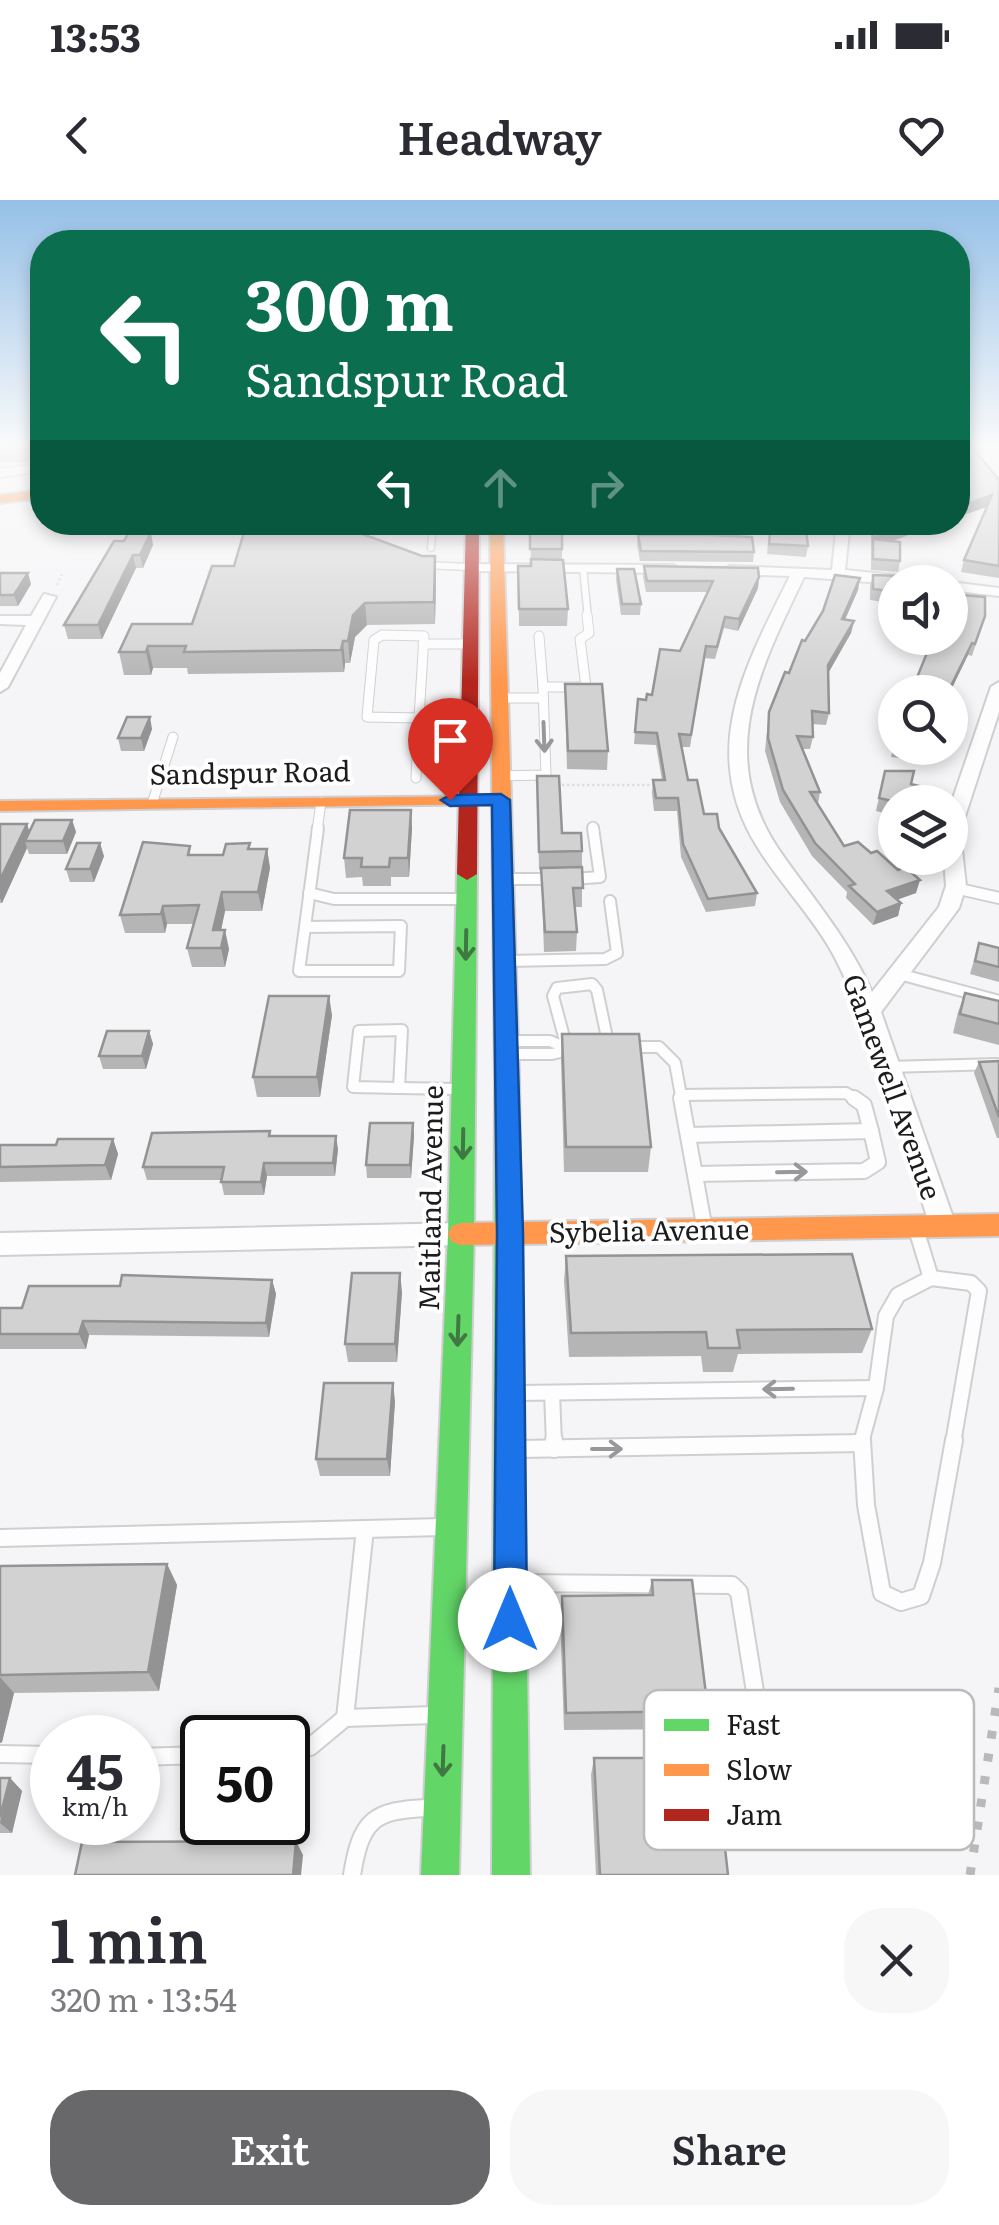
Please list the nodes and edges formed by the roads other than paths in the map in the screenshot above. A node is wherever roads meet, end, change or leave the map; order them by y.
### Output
1 (370, 535) edge
2 (432, 535) edge
3 (484, 535) edge
4 (490, 535) edge
5 (842, 535) edge
6 (431, 548) dead end
7 (380, 556) edge
8 (415, 561) edge
9 (472, 567) junction
10 (497, 568) junction
11 (583, 568) junction
12 (687, 569) edge
13 (707, 569) edge
14 (800, 571) junction
15 (838, 574) junction
16 (878, 578) edge
17 (968, 588) edge
18 (999, 592) edge
19 (50, 598) dead end
20 (0, 620) edge
21 (36, 621) junction
22 (540, 636) dead end
23 (423, 644) junction
24 (470, 644) junction
25 (0, 687) edge
26 (999, 687) edge
27 (543, 693) junction
28 (500, 698) junction
29 (418, 716) junction
30 (469, 718) junction
31 (173, 737) dead end
32 (416, 778) dead end
33 (501, 788) junction
34 (468, 800) junction
35 (321, 802) junction
36 (152, 804) junction
37 (0, 806) edge
38 (593, 827) dead end
39 (503, 879) junction
40 (955, 888) junction
41 (310, 893) junction
42 (999, 898) edge
43 (466, 899) junction
44 (610, 900) dead end
45 (305, 926) junction
46 (504, 961) junction
47 (899, 974) junction
48 (999, 1001) edge
49 (868, 1013) junction
50 (609, 1047) junction
51 (506, 1048) junction
52 (566, 1048) junction
53 (999, 1064) edge
54 (887, 1067) junction
55 (399, 1088) junction
56 (463, 1089) junction
57 (681, 1096) junction
58 (872, 1131) junction
59 (688, 1135) junction
60 (695, 1174) junction
61 (999, 1225) edge
62 (943, 1226) junction
63 (916, 1227) junction
64 (705, 1230) junction
65 (510, 1233) junction
66 (461, 1234) junction
67 (0, 1244) edge
68 (932, 1278) junction
69 (876, 1388) junction
70 (552, 1393) junction
71 (509, 1394) junction
72 (862, 1444) junction
73 (554, 1449) junction
74 (509, 1450) junction
75 (451, 1527) junction
76 (365, 1529) junction
77 (0, 1538) edge
78 (510, 1583) junction
79 (755, 1690) edge
80 (445, 1714) junction
81 (345, 1718) junction
82 (310, 1747) edge
83 (0, 1754) edge
84 (30, 1755) edge
85 (442, 1808) junction
86 (352, 1875) edge
87 (440, 1875) edge
88 (511, 1875) edge

1 - 7 lane
2 - 6 lane
3 - 9 main road, Maitland Avenue
4 - 10 main road
5 - 15 street
8 - 9 lane
9 - 10 street
9 - 24 main road, Maitland Avenue
10 - 11 street
10 - 28 main road
11 - 12 street
11 - 27 lane
13 - 14 street
14 - 15 street
14 - 49 street, Gamewell Avenue
15 - 16 street
17 - 18 street
19 - 21 street
20 - 21 street
21 - 25 street
22 - 27 lane
23 - 24 lane
23 - 29 lane
23 - 29 lane
24 - 30 main road, Maitland Avenue
26 - 40 street
27 - 28 lane
27 -> 33 lane
28 - 33 main road
29 - 30 lane
29 - 32 lane
30 - 34 main road, Maitland Avenue
31 - 36 lane
33 - 34 main road, Sandspur Road
33 - 39 main road
34 - 35 main road, Sandspur Road
34 - 43 main road, Maitland Avenue
35 - 36 main road, Sandspur Road
35 - 41 lane
36 - 37 main road, Sandspur Road
38 - 39 lane
39 - 46 main road
40 - 42 lane
40 - 47 street
41 - 43 lane
41 - 45 lane
43 -> 56 main road, Maitland Avenue
44 - 46 lane
45 - 45 lane
46 - 51 main road
47 - 48 lane
47 - 49 street
49 - 54 street, Gamewell Avenue
50 - 52 lane
50 - 52 lane
50 - 57 lane
51 - 52 lane
51 - 65 main road
53 - 54 lane
54 - 62 street, Gamewell Avenue
55 - 55 lane
55 - 56 lane
56 -> 66 main road, Maitland Avenue
57 - 58 lane
57 - 59 lane
58 - 59 lane
60 -> 58 lane
59 - 60 lane
60 - 64 lane
61 - 62 main road, Sybelia Avenue
62 - 63 main road, Sybelia Avenue
63 - 64 main road, Sybelia Avenue
63 - 68 lane
64 - 65 main road, Sybelia Avenue
65 - 66 main road, Sybelia Avenue
65 - 71 main road
66 - 67 street, Sybelia Avenue
66 -> 75 main road, Maitland Avenue
68 - 69 lane
68 - 72 lane
69 -> 70 lane
69 - 72 lane
70 - 71 lane
70 - 73 lane
71 - 74 main road
73 -> 72 lane
73 - 74 lane
74 - 78 main road
75 - 76 lane
75 - 80 main road, Maitland Avenue
76 - 77 lane
76 - 81 lane
78 - 79 lane
78 - 88 main road
80 - 81 lane
80 -> 85 main road, Maitland Avenue
81 - 82 lane
83 - 84 lane
85 - 86 lane
85 - 87 main road, Maitland Avenue

